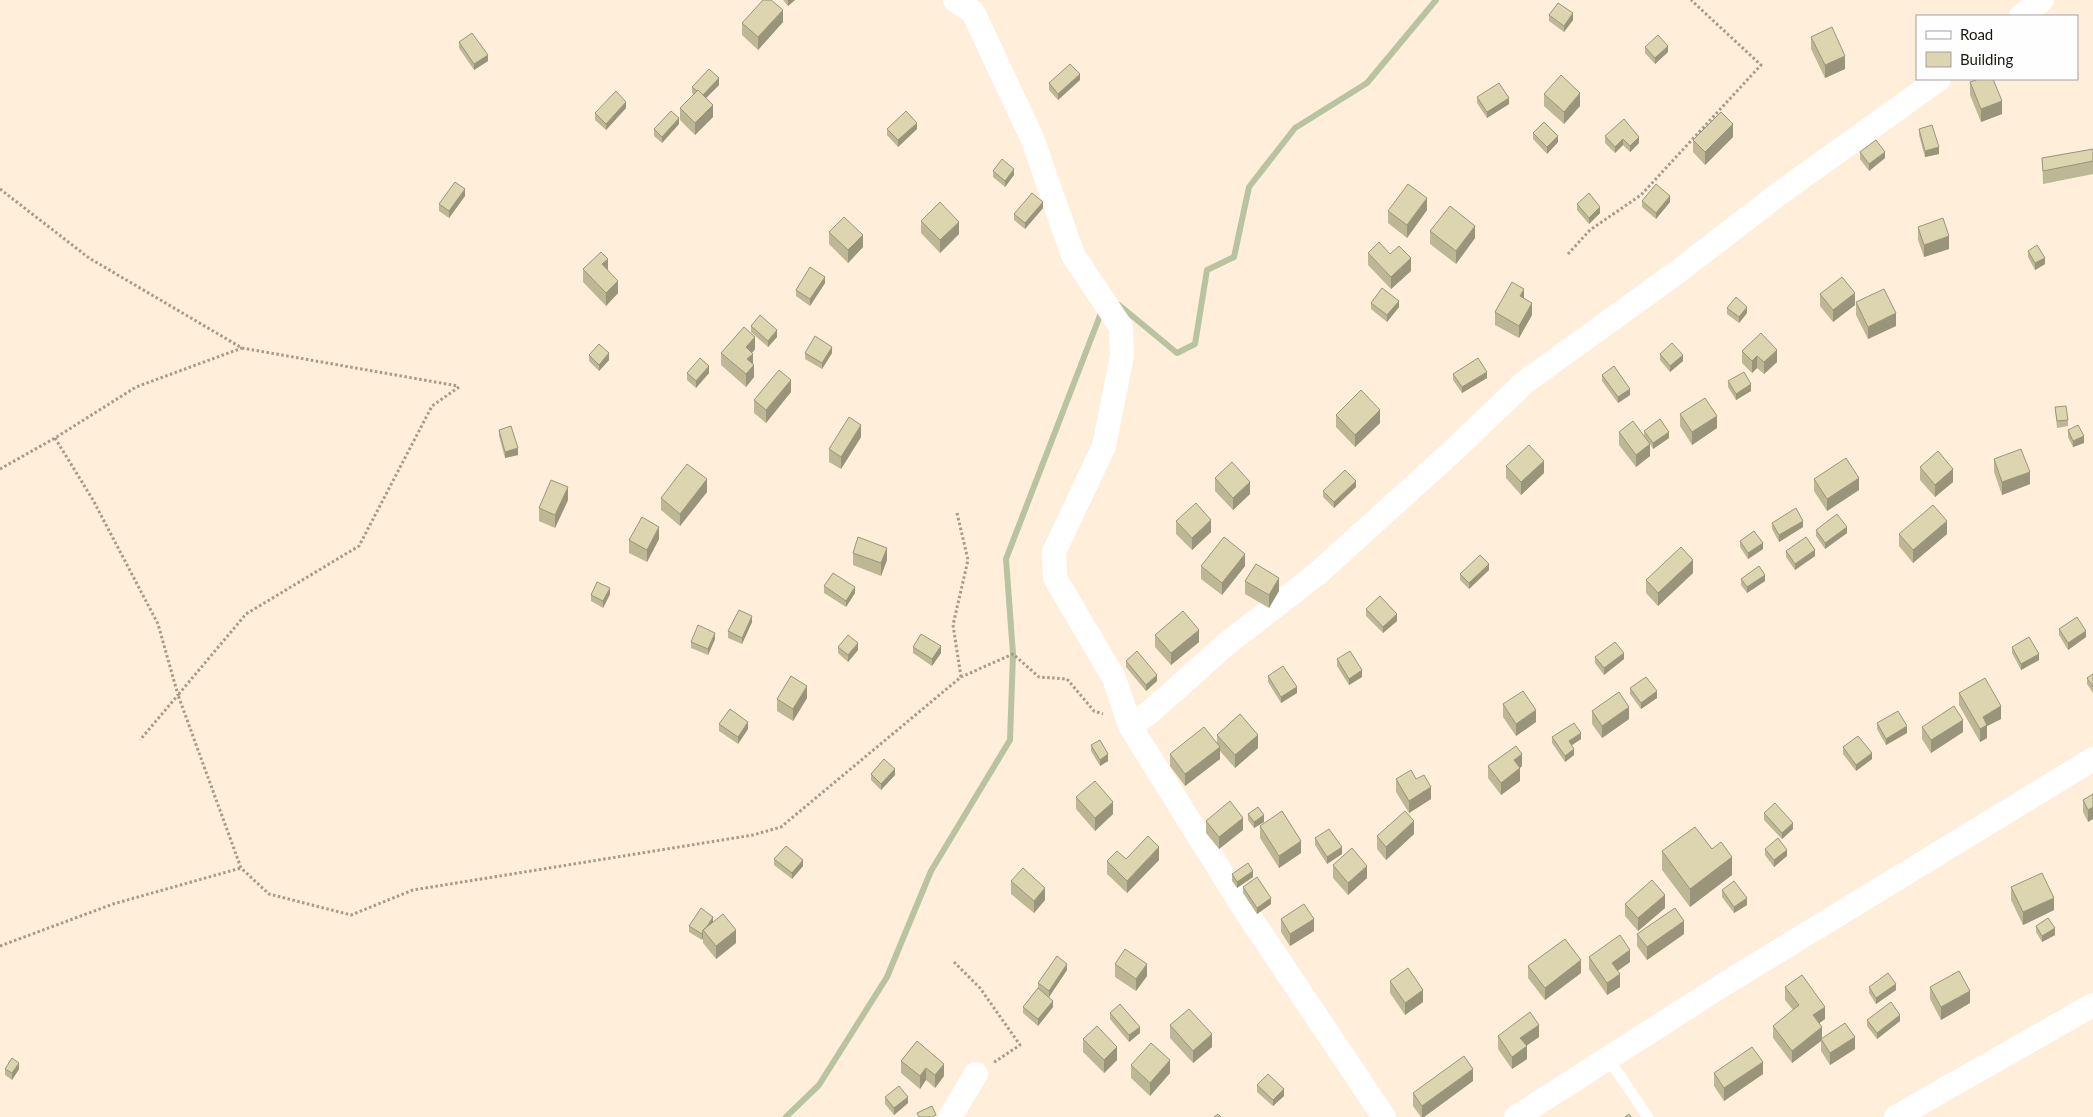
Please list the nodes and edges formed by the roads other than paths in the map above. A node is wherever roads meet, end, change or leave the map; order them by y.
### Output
1 (2042, 0) edge
2 (972, 4) edge
3 (2022, 15) edge
4 (1938, 80) edge
5 (1130, 726) junction
6 (2093, 759) edge
7 (2093, 1004) edge
8 (1608, 1058) junction
9 (976, 1074) road end
10 (950, 1117) edge
11 (1384, 1117) edge
12 (1516, 1117) edge
13 (1648, 1117) edge
14 (1896, 1117) edge

1 - 3 street
2 - 5 street
4 - 5 street
5 - 11 street
6 - 8 street
7 - 14 street
8 - 12 street
8 - 13 lane
9 - 10 street

